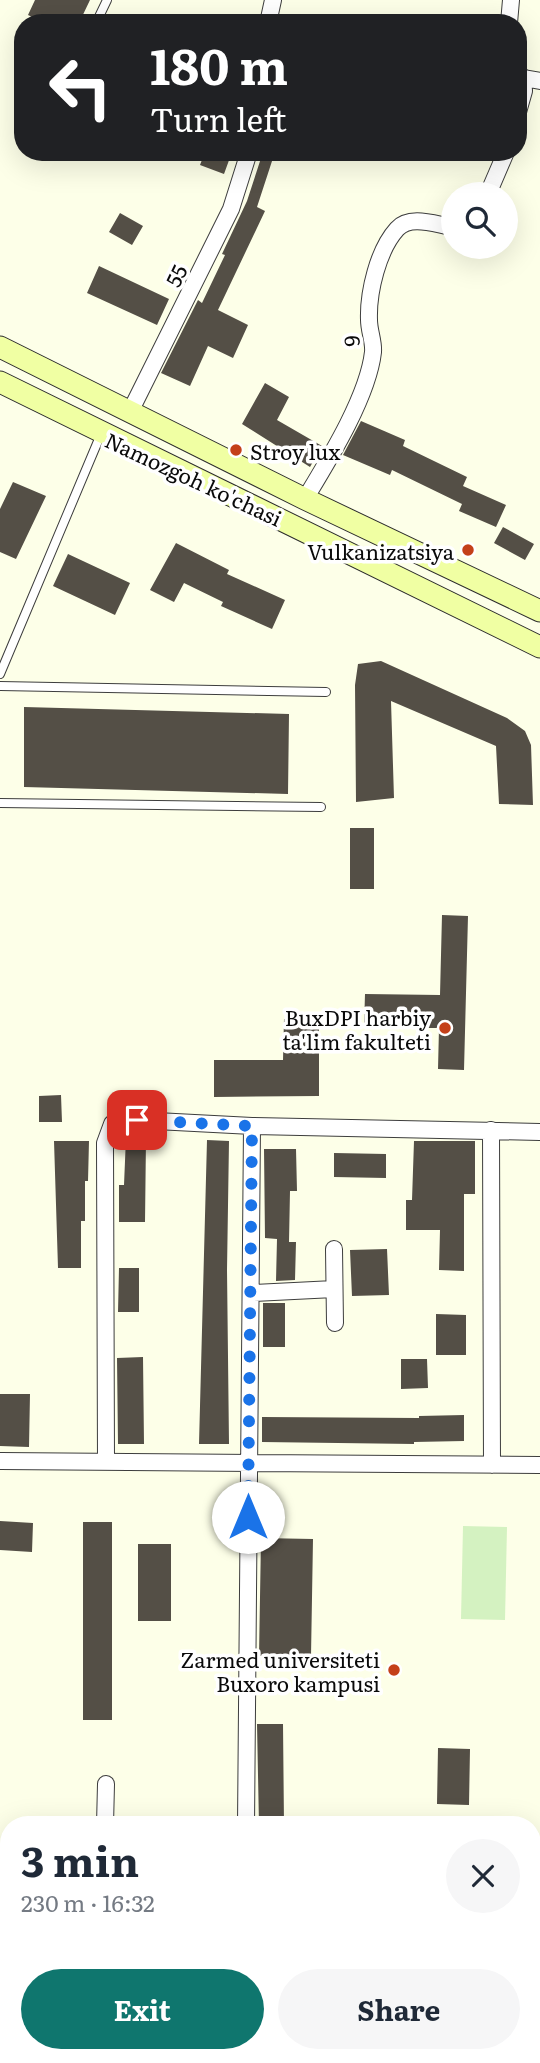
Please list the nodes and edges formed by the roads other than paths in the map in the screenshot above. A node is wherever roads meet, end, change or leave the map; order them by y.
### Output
1 (246, 161) edge
2 (502, 161) edge
3 (493, 182) edge
4 (441, 225) edge
5 (0, 347) edge
6 (0, 382) edge
7 (130, 412) junction
8 (101, 434) junction
9 (305, 499) junction
10 (540, 611) edge
11 (540, 646) edge
12 (0, 674) edge
13 (0, 686) edge
14 (326, 692) dead end
15 (0, 803) edge
16 (321, 807) dead end
17 (252, 1126) junction
18 (491, 1130) junction
19 (540, 1132) edge
20 (334, 1249) dead end
21 (334, 1289) junction
22 (252, 1293) junction
23 (335, 1323) dead end
24 (0, 1461) edge
25 (106, 1461) junction
26 (248, 1462) junction
27 (492, 1465) junction
28 (540, 1465) edge
29 (106, 1784) dead end
30 (105, 1816) edge
31 (246, 1816) edge

1 - 7 street, 55
2 - 3 street
4 - 9 street, 9
5 - 7 main road, Namozgoh ko'chasi
6 - 8 main road, Namozgoh ko'chasi
7 - 9 main road, Namozgoh ko'chasi
8 - 11 main road, Namozgoh ko'chasi
8 - 12 lane
9 - 10 main road, Namozgoh ko'chasi
13 - 14 lane
15 - 16 lane
17 - 18 street
17 - 22 street
17 - 25 street
18 - 19 street
18 - 27 street
20 - 21 street
21 - 22 street
21 - 23 street
22 - 26 street
24 - 25 street
25 - 26 street
26 - 27 street
26 - 31 street
27 - 28 street
29 - 30 street

